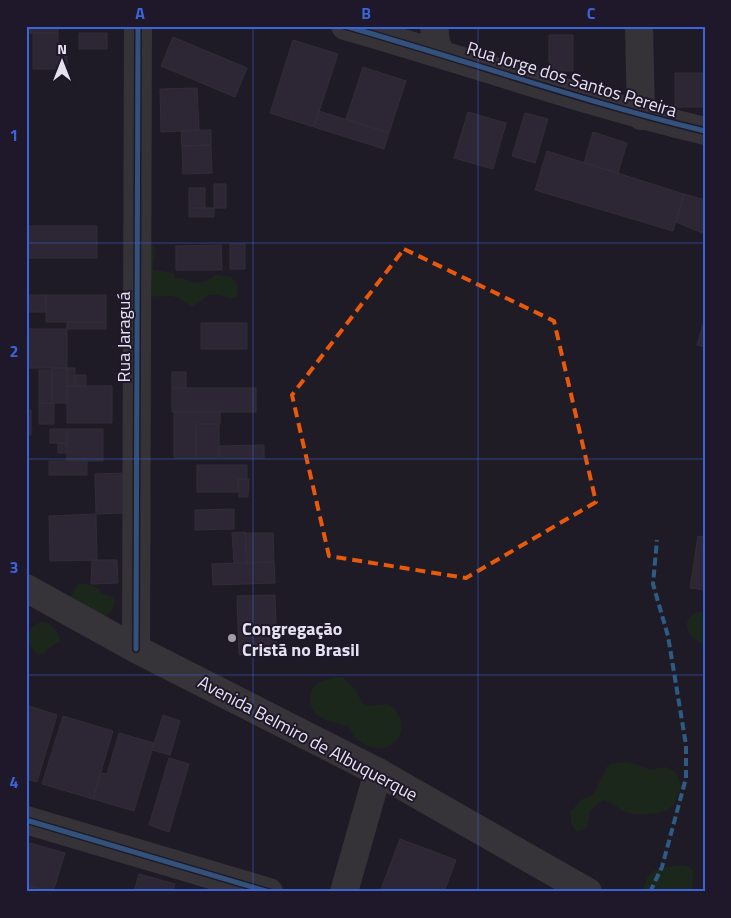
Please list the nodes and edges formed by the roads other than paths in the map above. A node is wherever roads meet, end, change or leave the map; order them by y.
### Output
1 (138, 26) edge
2 (345, 26) edge
3 (434, 26) edge
4 (639, 26) edge
5 (442, 54) junction
6 (640, 116) junction
7 (705, 131) edge
8 (26, 588) edge
9 (136, 649) junction
10 (378, 772) junction
11 (26, 820) edge
12 (269, 892) edge
13 (344, 892) edge
14 (588, 892) edge

1 - 9 street, Rua Jaraguá
2 - 5 street, Rua Jorge dos Santos Pereira
3 - 5 street
4 - 6 street
5 - 6 street, Rua Jorge dos Santos Pereira
6 - 7 street, Rua Jorge dos Santos Pereira
8 - 9 main road, Avenida Belmiro de Albuquerque
9 - 10 main road, Avenida Belmiro de Albuquerque
10 - 13 street
10 - 14 main road, Avenida Belmiro de Albuquerque
11 - 12 street

